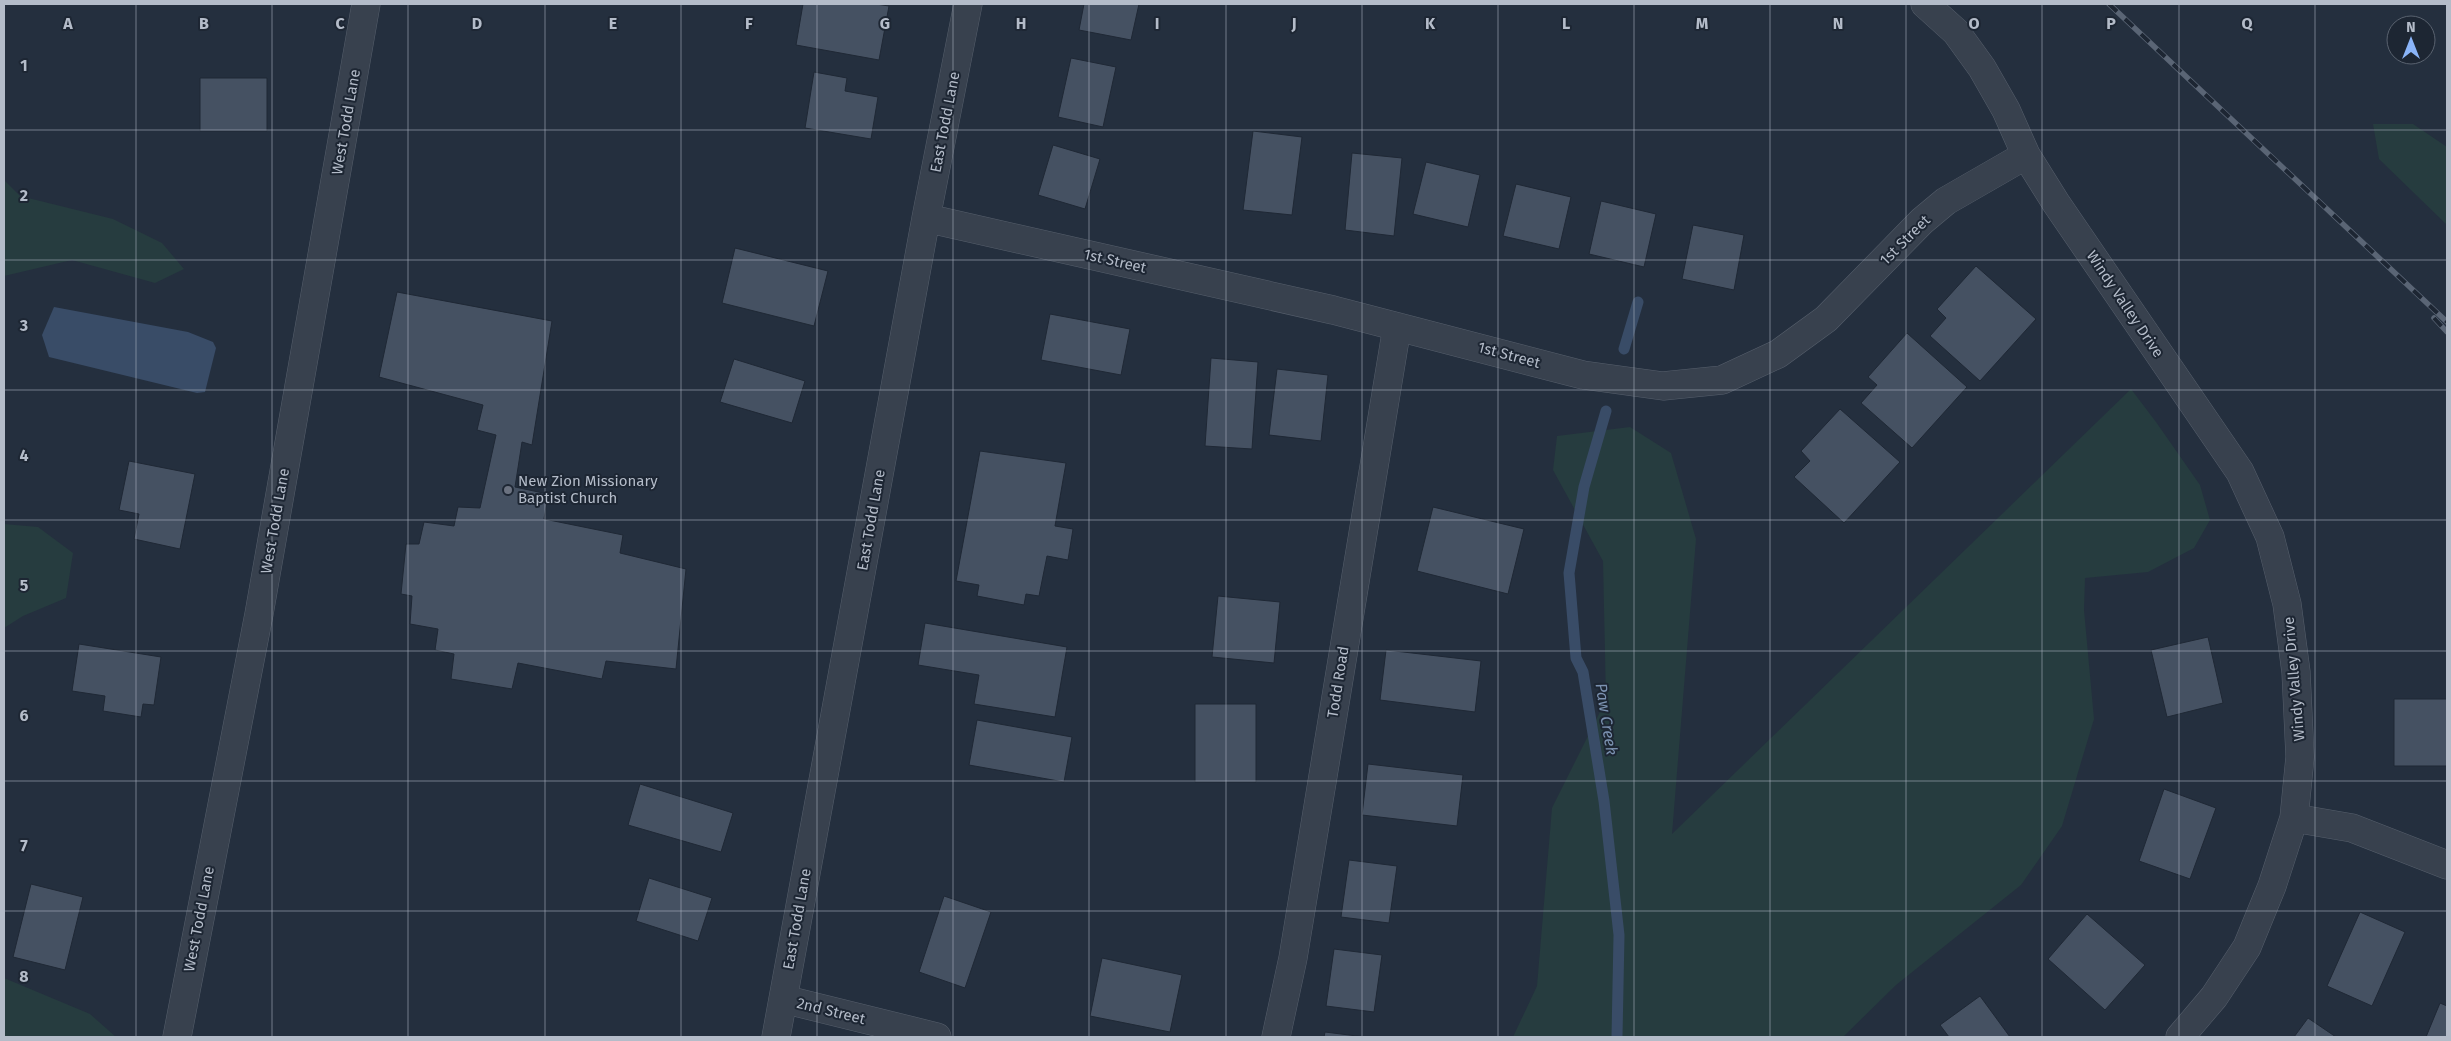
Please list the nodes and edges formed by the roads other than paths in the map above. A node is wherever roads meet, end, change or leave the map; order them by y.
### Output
1 (366, 4) edge
2 (968, 4) edge
3 (1925, 4) edge
4 (2026, 155) junction
5 (926, 218) junction
6 (1397, 327) junction
7 (2294, 818) junction
8 (2447, 865) edge
9 (783, 999) junction
10 (177, 1037) edge
11 (776, 1037) edge
12 (937, 1037) edge
13 (1276, 1037) edge
14 (2180, 1037) edge

1 - 10 street, West Todd Lane
2 - 5 street, East Todd Lane
3 - 4 street, Windy Valley Drive
4 - 6 street, 1st Street
4 - 7 street, Windy Valley Drive
5 - 6 street, 1st Street
5 - 9 street, East Todd Lane
6 - 13 street, Todd Road
7 - 8 street
7 - 14 street, Windy Valley Drive
9 - 11 street, East Todd Lane
9 - 12 street, 2nd Street

